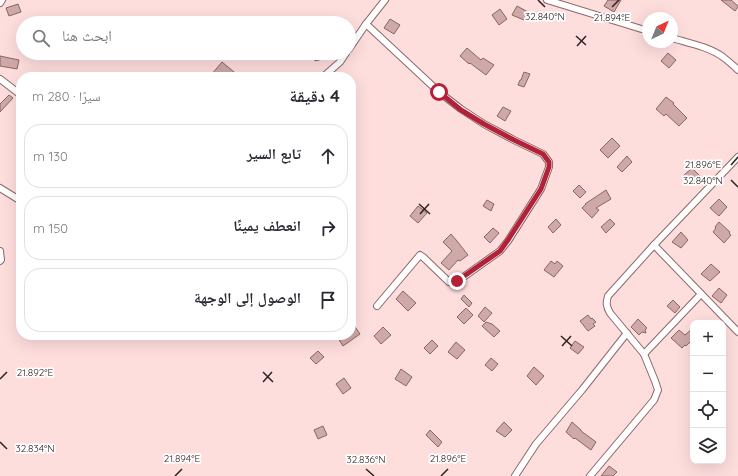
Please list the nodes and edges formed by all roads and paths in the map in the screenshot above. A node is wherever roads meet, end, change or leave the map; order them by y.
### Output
1 (2, 0) edge
2 (385, 0) edge
3 (547, 0) edge
4 (0, 3) edge
5 (366, 24) junction
6 (642, 29) edge
7 (356, 39) edge
8 (678, 40) edge
9 (341, 60) edge
10 (738, 70) edge
11 (329, 72) edge
12 (0, 79) edge
13 (16, 91) edge
14 (738, 157) edge
15 (0, 188) edge
16 (16, 198) edge
17 (654, 245) junction
18 (0, 251) edge
19 (0, 261) edge
20 (701, 294) junction
21 (377, 306) dead end
22 (738, 332) edge
23 (627, 333) junction
24 (644, 354) junction
25 (515, 476) edge
26 (590, 476) edge

1 - 4 street
2 - 5 street
3 - 6 street
5 - 7 street
5 - 21 street
8 - 10 street
9 - 11 street
12 - 13 street
14 - 17 street
15 - 16 street
17 - 20 street
17 - 23 street
18 - 19 street
20 - 22 street
20 - 24 street
23 - 24 street
23 - 25 street
24 - 26 street

